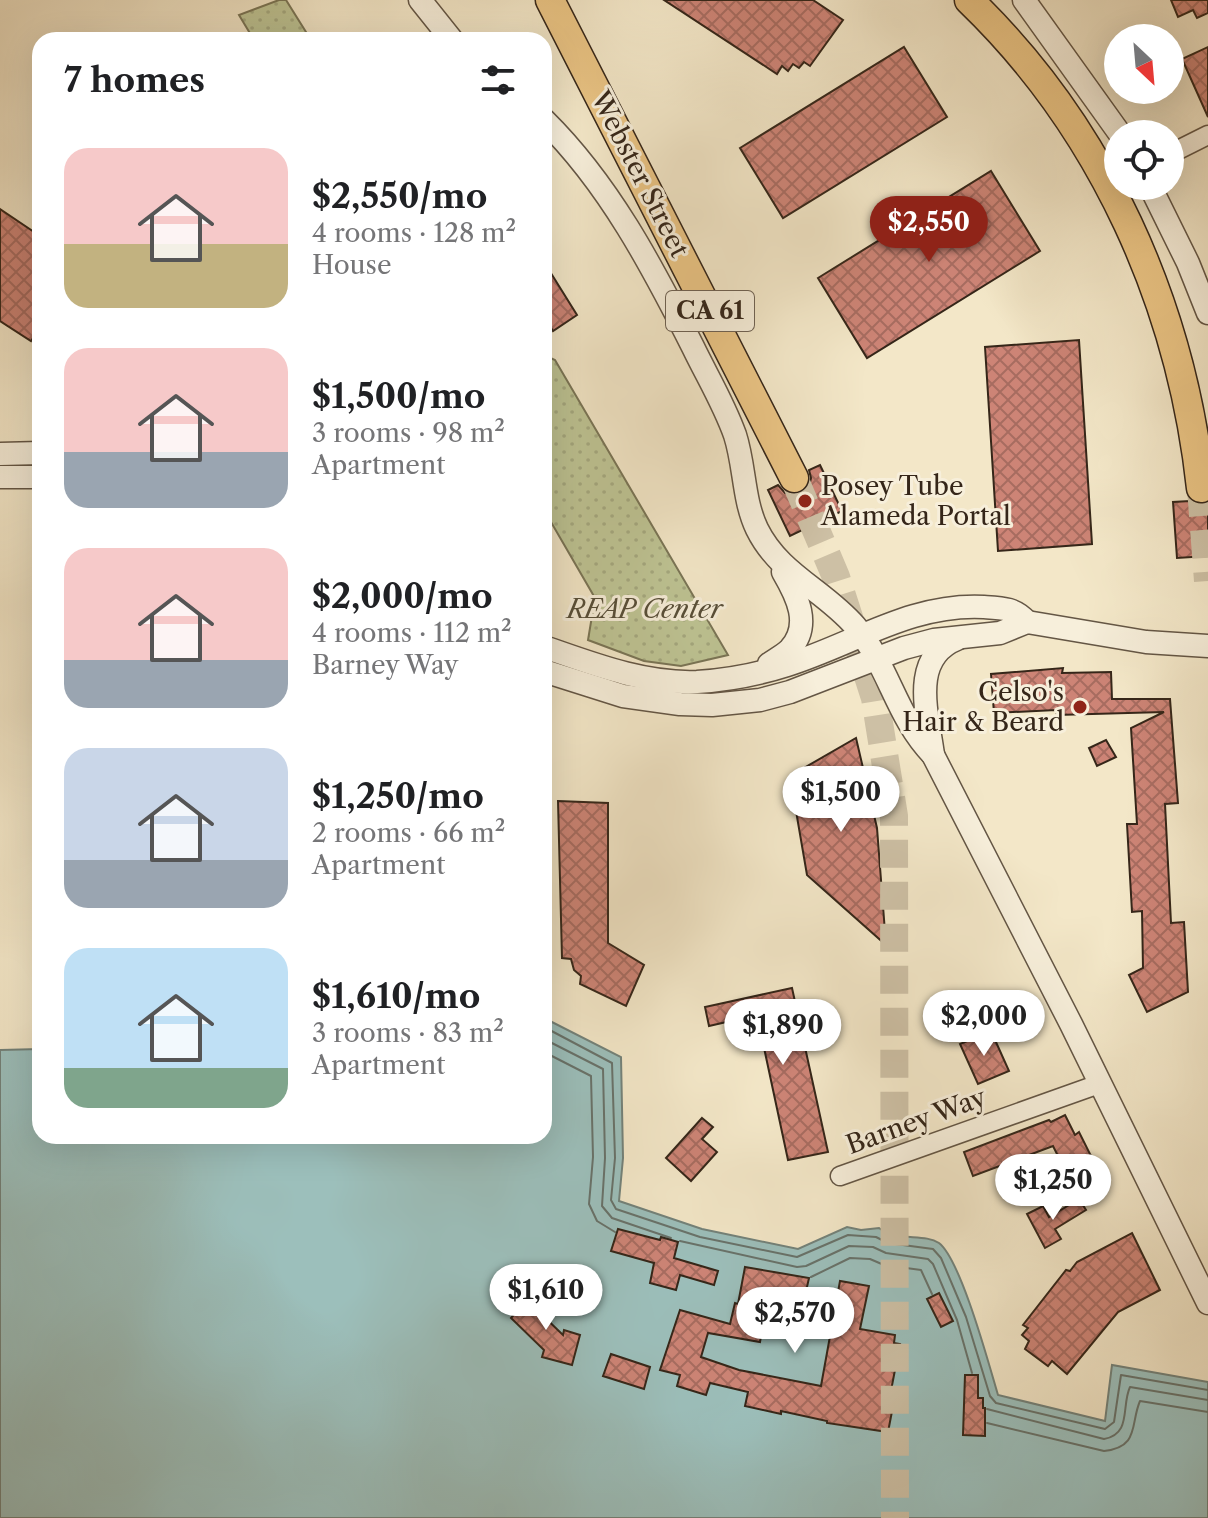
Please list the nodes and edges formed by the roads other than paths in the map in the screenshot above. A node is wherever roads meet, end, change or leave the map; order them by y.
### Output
1 (420, 0) edge
2 (550, 0) edge
3 (969, 0) edge
4 (1024, 0) edge
5 (446, 32) edge
6 (1110, 120) edge
7 (552, 129) edge
8 (1208, 135) edge
9 (1184, 147) edge
10 (1157, 200) edge
11 (1208, 313) edge
12 (32, 453) edge
13 (0, 454) edge
14 (0, 477) edge
15 (32, 477) edge
16 (794, 478) tunnel mouth
17 (1201, 488) dead end
18 (777, 560) junction
19 (1027, 622) junction
20 (861, 634) junction
21 (968, 635) junction
22 (1208, 646) edge
23 (552, 650) edge
24 (878, 658) junction
25 (761, 672) junction
26 (552, 674) edge
27 (933, 755) junction
28 (1099, 1084) junction
29 (840, 1176) dead end
30 (1208, 1303) edge

1 - 5 street
2 - 16 main road, Webster Street / CA 61
3 - 17 main road
4 - 6 street
7 - 18 street
8 - 9 street
10 - 11 street
12 - 13 street
14 - 15 street
18 - 20 street
18 - 25 street
19 - 20 street
19 - 21 street
19 - 22 street
20 - 24 street
20 - 25 street
21 - 24 street
21 - 27 street
23 - 25 street
24 - 26 street
24 - 27 street
27 - 28 street
28 - 29 street, Barney Way
28 - 30 street

